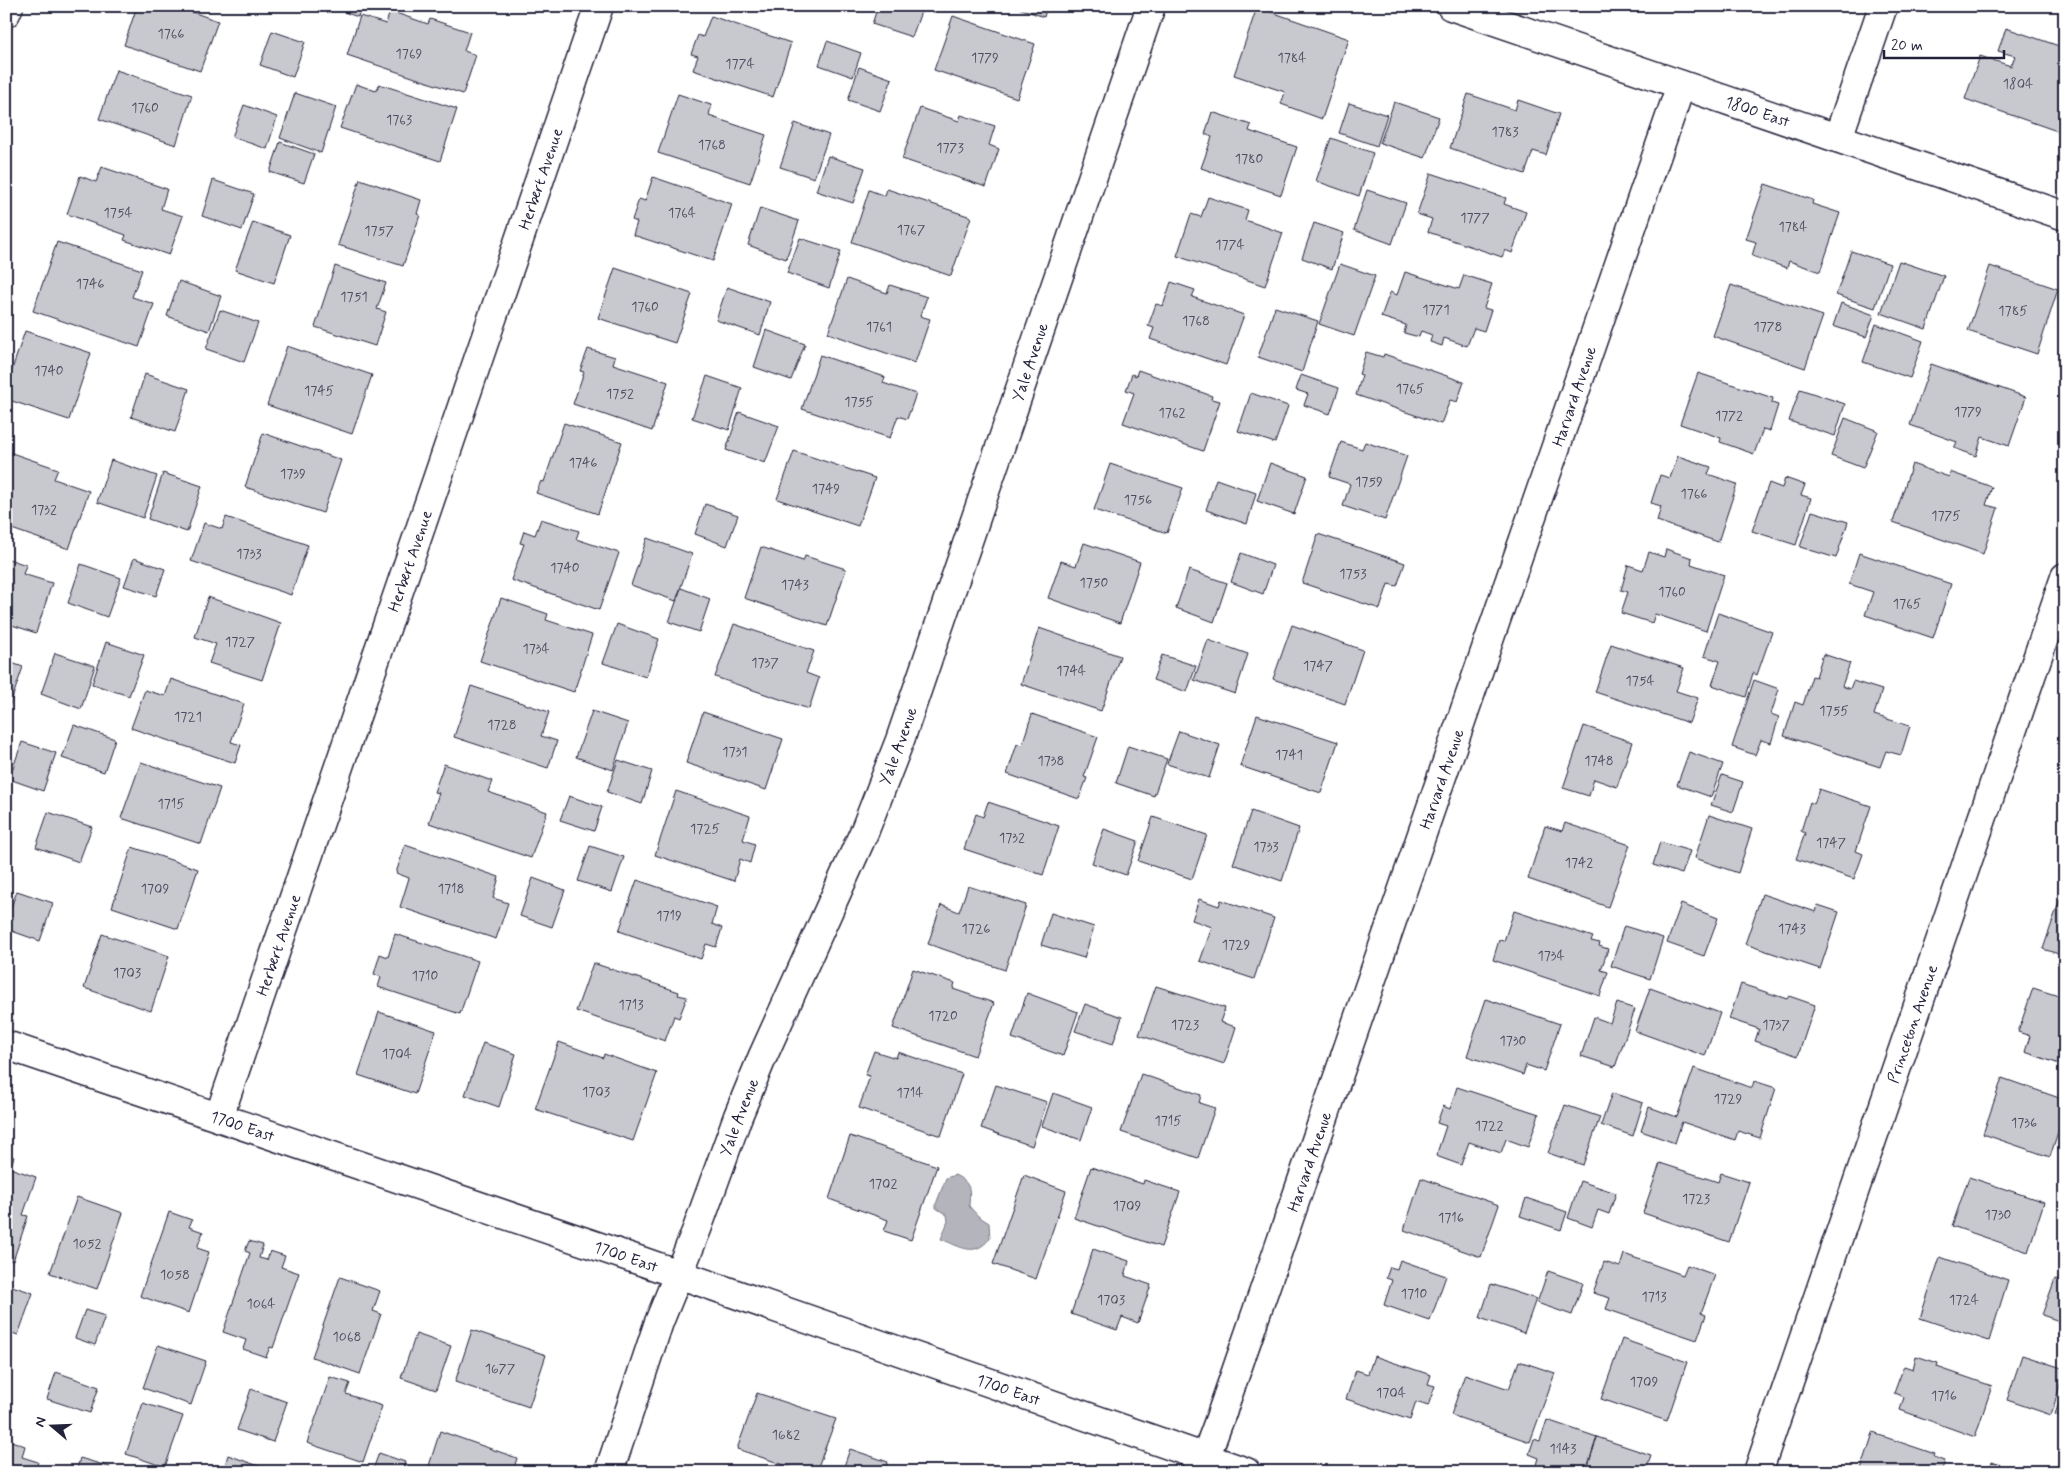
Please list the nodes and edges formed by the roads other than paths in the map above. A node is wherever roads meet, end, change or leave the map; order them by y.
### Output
1 (9, 6) edge
2 (599, 6) edge
3 (1151, 6) edge
4 (1451, 6) edge
5 (1883, 6) edge
6 (6, 13) edge
7 (1681, 85) junction
8 (1838, 138) junction
9 (2065, 216) edge
10 (2065, 577) edge
11 (6, 1045) edge
12 (219, 1117) junction
13 (678, 1274) junction
14 (1202, 1465) edge
15 (609, 1472) edge
16 (1246, 1472) edge
17 (1758, 1472) edge

1 - 6 street
2 - 12 street, Herbert Avenue
3 - 13 street, Yale Avenue
4 - 7 street, 1800 East
5 - 8 street
7 - 8 street, 1800 East
7 - 14 street, Harvard Avenue
8 - 9 street, 1800 East
10 - 17 street, Princeton Avenue
11 - 12 street, 1700 East
12 - 13 street, 1700 East
13 - 14 street, 1700 East
13 - 15 street, Yale Avenue
14 - 16 street, 1700 East

